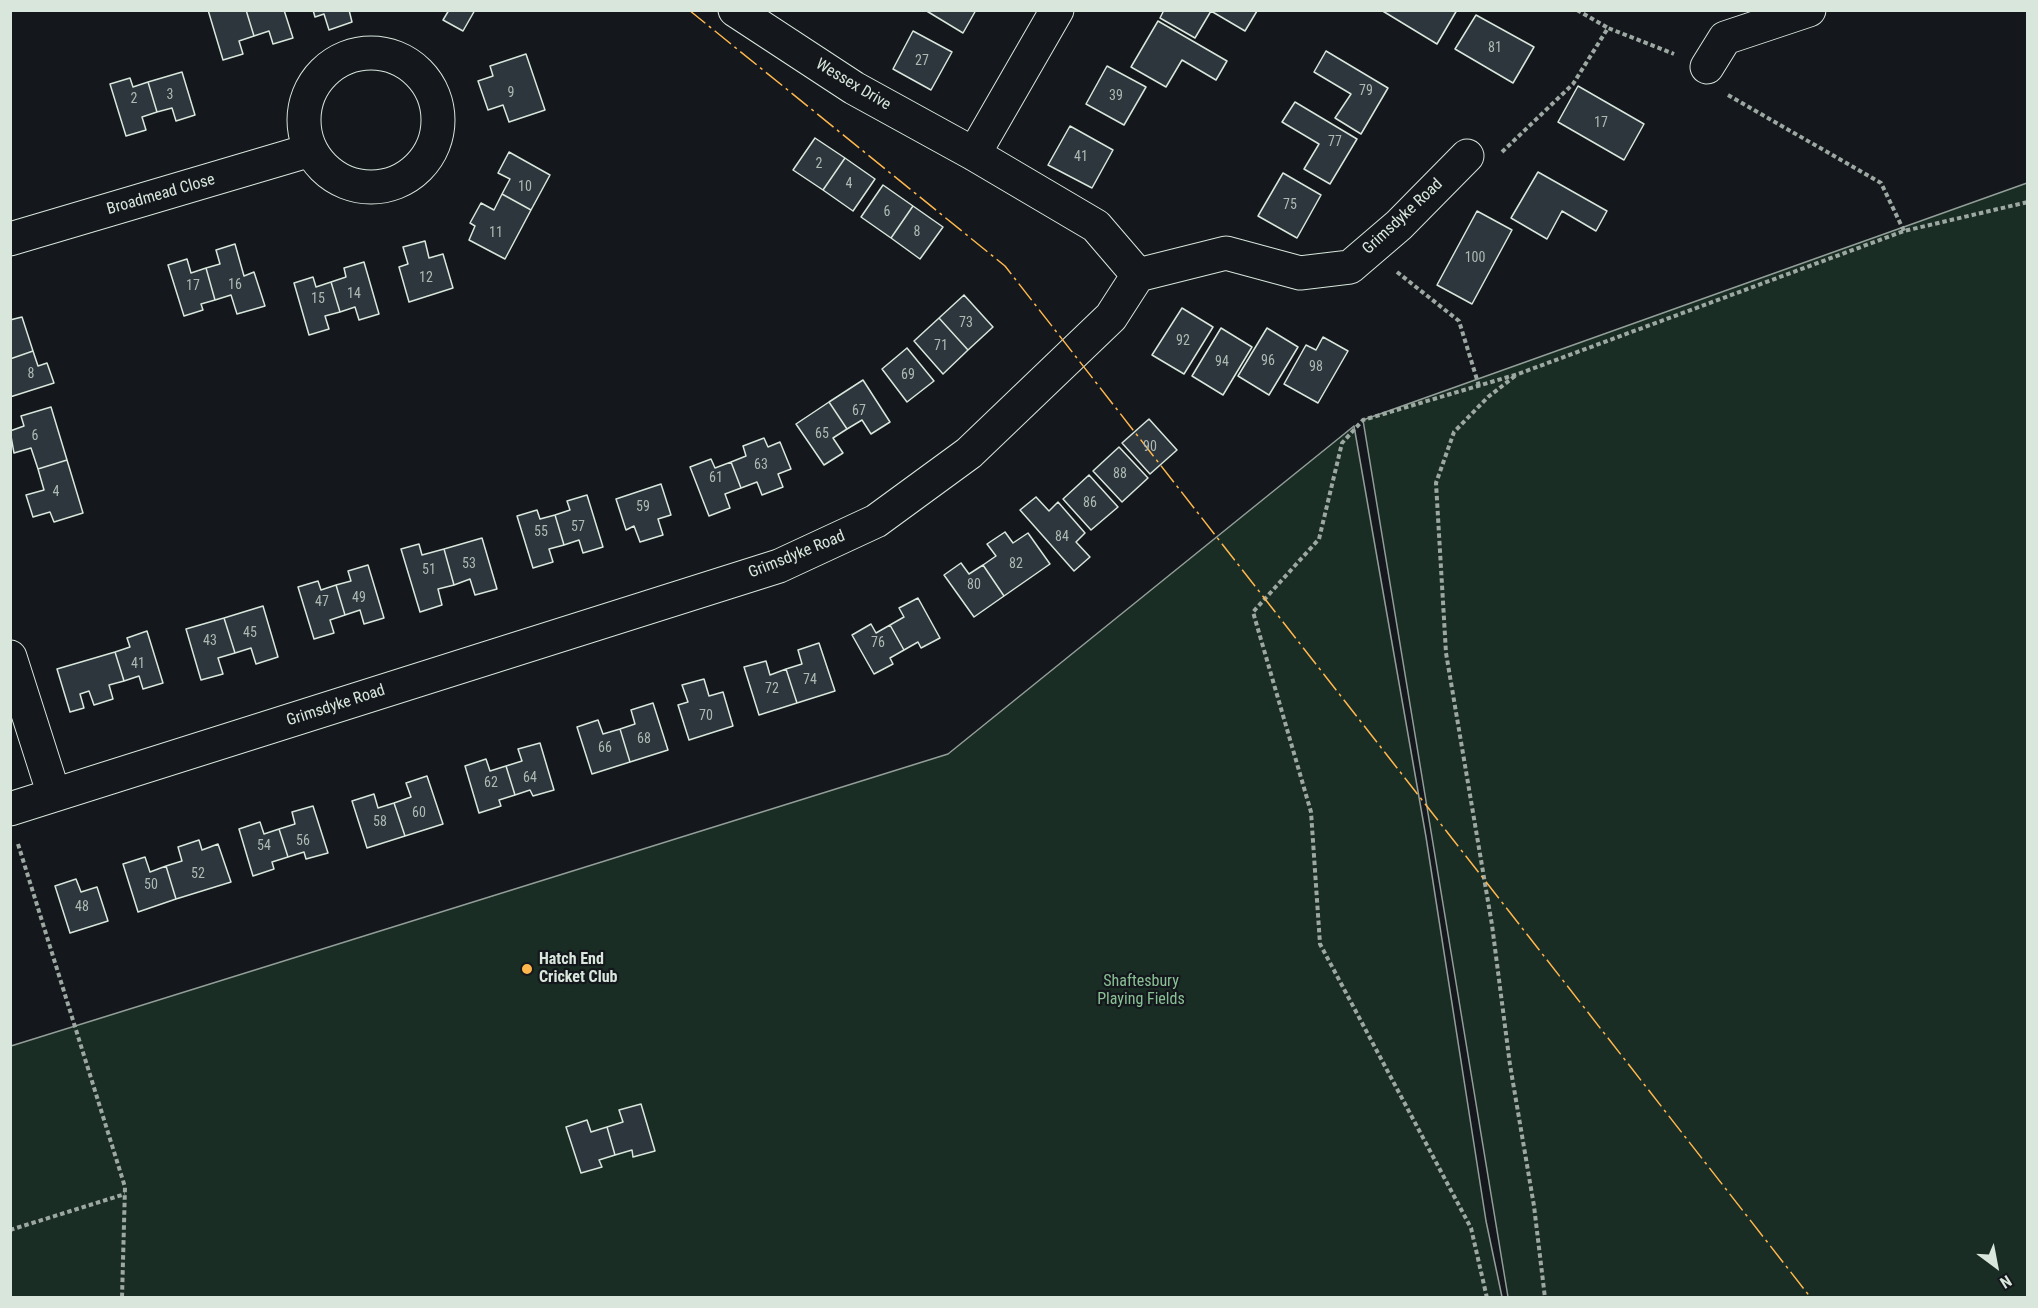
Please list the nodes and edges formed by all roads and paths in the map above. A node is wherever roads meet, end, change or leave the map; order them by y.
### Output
1 (735, 10) edge
2 (1058, 10) edge
3 (1577, 10) edge
4 (1809, 10) edge
5 (1608, 28) junction
6 (1707, 67) junction
7 (311, 150) junction
8 (974, 154) junction
9 (1467, 156) joint
10 (2028, 202) edge
11 (1904, 231) junction
12 (10, 239) edge
13 (1389, 266) dead end
14 (1138, 275) junction
15 (1518, 374) junction
16 (1479, 386) junction
17 (10, 657) edge
18 (54, 795) junction
19 (13, 824) edge
20 (125, 1194) junction
21 (10, 1230) edge
22 (122, 1298) edge
23 (1487, 1298) edge
24 (1545, 1298) edge

1 - 8 street, Wessex Drive
2 - 8 street
3 - 5 path
4 - 6 street
5 - 6 path
5 - 9 path
6 - 11 path
7 - 7 street
7 - 12 street, Broadmead Close
8 - 14 street, Wessex Drive
9 - 14 street, Grimsdyke Road
10 - 11 path
11 - 15 path
13 - 16 path
14 - 18 street, Grimsdyke Road
15 - 16 path
15 - 24 path
16 - 23 path
17 - 18 street
18 - 19 street, Grimsdyke Road
19 - 20 path
20 - 21 path
20 - 22 path

